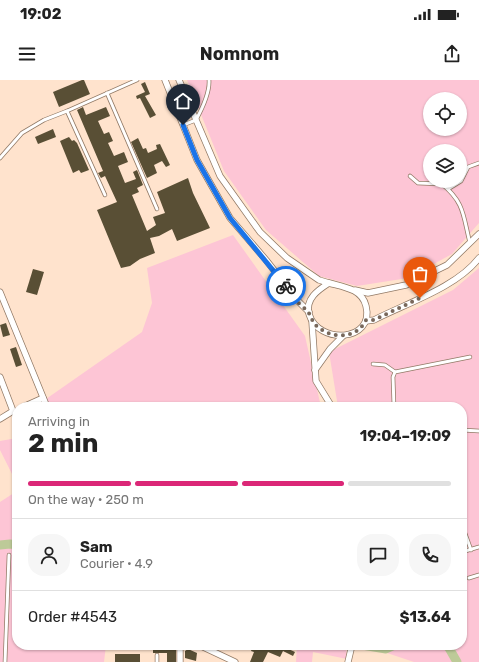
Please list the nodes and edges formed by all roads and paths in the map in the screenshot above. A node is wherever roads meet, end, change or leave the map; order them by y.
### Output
1 (137, 80) edge
2 (165, 80) edge
3 (178, 80) edge
4 (209, 80) edge
5 (107, 92) junction
6 (67, 111) junction
7 (196, 120) junction
8 (183, 125) junction
9 (0, 158) edge
10 (479, 163) edge
11 (410, 176) dead end
12 (448, 189) junction
13 (105, 195) dead end
14 (157, 208) dead end
15 (479, 234) edge
16 (470, 243) junction
17 (479, 258) edge
18 (329, 283) junction
19 (355, 290) junction
20 (0, 292) edge
21 (309, 312) junction
22 (366, 320) junction
23 (312, 321) junction
24 (343, 336) junction
25 (470, 358) dead end
26 (373, 364) dead end
27 (315, 370) junction
28 (395, 372) junction
29 (0, 377) edge
30 (43, 398) junction
31 (34, 402) edge
32 (44, 402) edge
33 (329, 402) edge
34 (394, 402) edge
35 (12, 404) edge
36 (12, 413) edge
37 (0, 419) edge
38 (467, 430) edge
39 (479, 431) edge
40 (467, 538) edge
41 (479, 547) edge
42 (471, 550) junction
43 (467, 551) edge
44 (9, 555) dead end
45 (479, 575) edge
46 (469, 578) dead end
47 (180, 650) edge
48 (210, 650) edge
49 (351, 650) edge
50 (157, 655) dead end
51 (5, 662) edge
52 (157, 662) edge
53 (180, 662) edge
54 (235, 662) edge
55 (348, 662) edge

1 - 5 lane
2 - 8 street
3 - 7 street
4 - 7 lane
5 - 6 lane
5 - 14 lane
6 - 9 lane
6 - 13 lane
7 - 8 lane
7 - 18 street
8 - 21 street
10 - 12 lane
11 - 12 lane
12 - 16 lane
15 - 16 street
16 - 19 street
17 - 22 street
18 - 19 street
18 - 21 street
19 - 22 street
20 - 30 street
21 - 23 street
22 - 24 street
23 - 24 street
23 - 27 street
24 - 27 street
25 - 28 lane
26 - 28 lane
27 - 33 street
28 - 34 lane
29 - 35 street
30 - 31 street
30 - 32 street
36 - 37 street
38 - 39 lane
40 - 42 lane
41 - 42 lane
42 - 43 lane
44 - 51 lane
45 - 46 lane
47 - 53 street
48 - 54 street
49 - 55 street
50 - 52 lane

